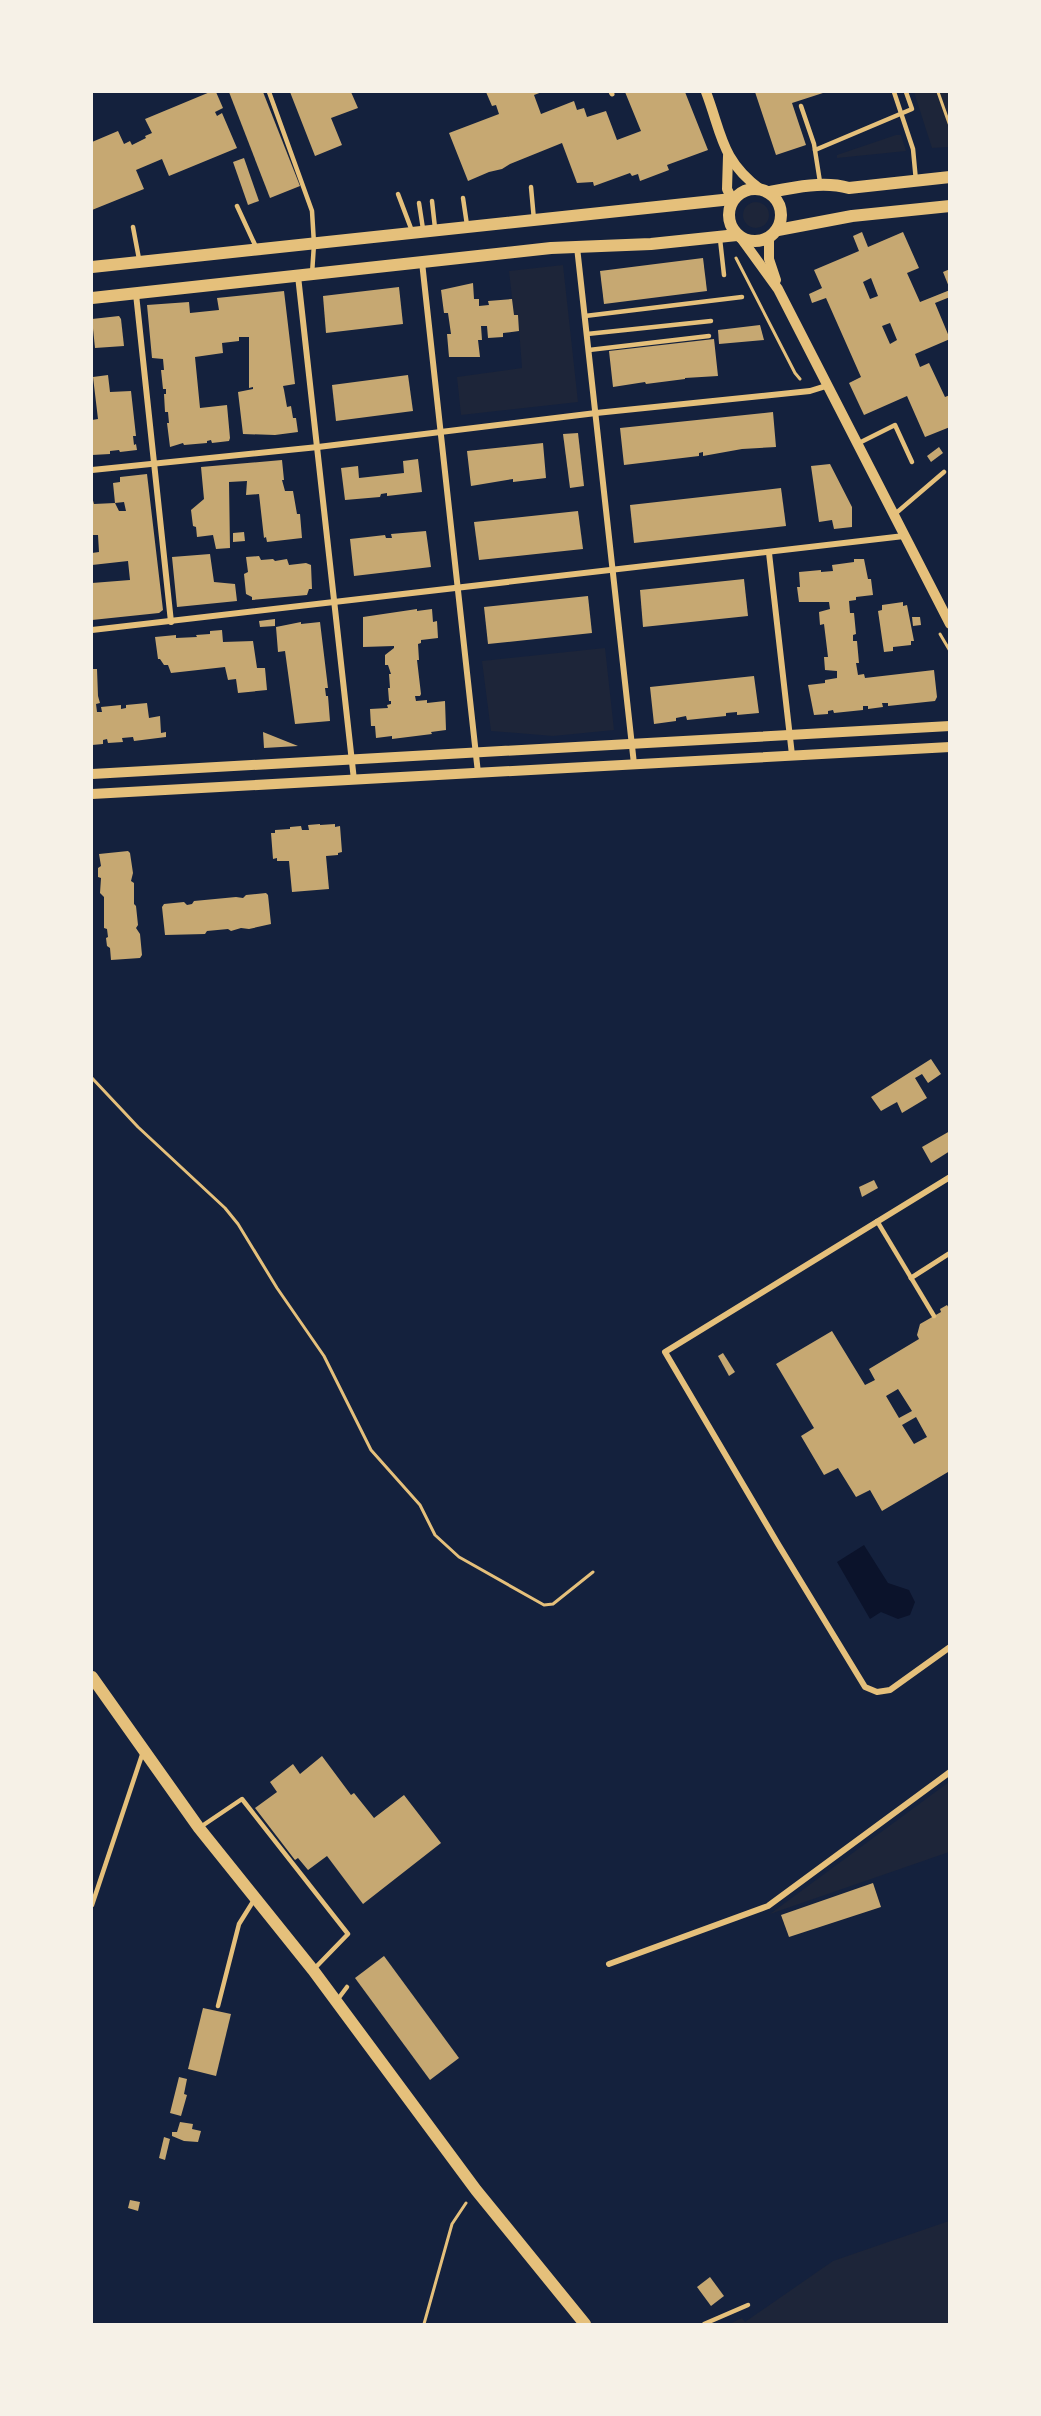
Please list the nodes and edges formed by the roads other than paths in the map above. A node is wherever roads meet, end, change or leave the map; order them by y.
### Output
1 (269, 92) edge
2 (706, 92) edge
3 (894, 92) edge
4 (906, 92) edge
5 (801, 106) dead end
6 (902, 114) junction
7 (815, 150) junction
8 (728, 156) junction
9 (950, 177) edge
10 (916, 180) junction
11 (821, 185) junction
12 (531, 187) dead end
13 (765, 191) junction
14 (398, 194) dead end
15 (463, 198) dead end
16 (732, 199) junction
17 (432, 201) dead end
18 (419, 203) dead end
19 (237, 206) dead end
20 (950, 206) edge
21 (534, 220) junction
22 (133, 227) dead end
23 (467, 227) junction
24 (424, 232) junction
25 (773, 233) junction
26 (739, 236) junction
27 (720, 242) junction
28 (314, 244) junction
29 (577, 247) junction
30 (257, 250) junction
31 (139, 262) junction
32 (422, 262) junction
33 (92, 267) edge
34 (312, 274) junction
35 (298, 275) junction
36 (724, 275) dead end
37 (778, 289) junction
38 (136, 293) junction
39 (742, 297) dead end
40 (92, 298) edge
41 (585, 316) junction
42 (711, 321) dead end
43 (587, 334) junction
44 (709, 336) dead end
45 (589, 350) junction
46 (826, 386) junction
47 (596, 413) junction
48 (441, 432) junction
49 (857, 445) junction
50 (318, 447) junction
51 (912, 462) dead end
52 (156, 463) junction
53 (92, 470) edge
54 (944, 472) dead end
55 (893, 516) junction
56 (904, 537) junction
57 (769, 553) junction
58 (612, 569) junction
59 (458, 588) junction
60 (336, 602) junction
61 (171, 622) junction
62 (950, 624) edge
63 (92, 630) edge
64 (950, 726) edge
65 (791, 735) junction
66 (632, 744) junction
67 (950, 747) edge
68 (476, 753) junction
69 (792, 755) junction
70 (353, 759) junction
71 (634, 764) junction
72 (478, 773) junction
73 (92, 774) edge
74 (354, 780) junction
75 (92, 794) edge
76 (950, 1177) edge
77 (878, 1221) junction
78 (950, 1253) edge
79 (911, 1278) junction
80 (934, 1316) dead end
81 (950, 1647) edge
82 (92, 1677) edge
83 (143, 1752) junction
84 (950, 1772) edge
85 (199, 1828) junction
86 (255, 1898) junction
87 (92, 1905) edge
88 (609, 1965) dead end
89 (313, 1970) junction
90 (347, 1987) dead end
91 (336, 2001) junction
92 (218, 2006) dead end
93 (748, 2305) dead end
94 (585, 2325) edge
95 (704, 2325) edge

1 - 28 lane
2 - 8 street
3 - 6 lane
4 - 6 lane
5 - 7 lane
6 - 7 lane
6 - 10 lane
7 - 11 lane
8 - 13 street
8 - 16 street
9 - 10 main road
10 - 11 main road
11 - 13 main road
12 - 21 lane
13 - 16 main road
13 - 25 main road
14 - 24 lane
15 - 23 lane
16 - 21 main road
16 - 26 main road
17 - 24 lane
18 - 24 lane
19 - 30 lane
20 - 25 main road
21 - 23 main road
22 - 31 lane
23 - 24 main road
24 - 28 main road
25 - 26 main road
25 - 37 street
26 - 27 main road
26 - 37 street
27 - 29 main road
27 - 36 lane
28 - 30 main road
28 - 34 lane
29 - 32 main road
29 - 41 street
30 - 31 main road
31 - 33 main road
32 - 34 main road
32 - 48 street
34 - 35 main road
35 - 38 main road
35 - 50 street
37 - 46 street
38 - 40 main road
38 - 52 street
39 - 41 lane
41 - 43 street
42 - 43 lane
43 - 45 street
44 - 45 lane
45 - 47 street
46 - 47 street
46 - 49 street
47 - 48 street
47 - 58 street
48 - 50 street
48 - 59 street
49 - 51 lane
49 - 55 street
50 - 52 street
50 - 60 street
52 - 53 street
52 - 61 street
54 - 55 lane
55 - 56 street
56 - 57 street
56 - 62 street
57 - 58 street
57 - 65 street
58 - 59 street
58 - 66 street
59 - 60 street
59 - 68 street
60 - 61 street
60 - 70 street
61 - 63 street
64 - 65 street
65 - 66 street
65 - 69 street
66 - 68 street
66 - 71 street
67 - 69 street
68 - 70 street
68 - 72 street
69 - 71 street
70 - 73 street
70 - 74 street
71 - 72 street
72 - 74 street
74 - 75 street
76 - 77 street
77 - 79 lane
77 - 81 street
78 - 79 street
79 - 80 lane
82 - 83 main road
83 - 85 main road
83 - 87 lane
84 - 88 street
85 - 86 main road
85 - 89 lane
86 - 89 main road
86 - 92 lane
89 - 91 main road
90 - 91 lane
91 - 94 main road
93 - 95 lane

